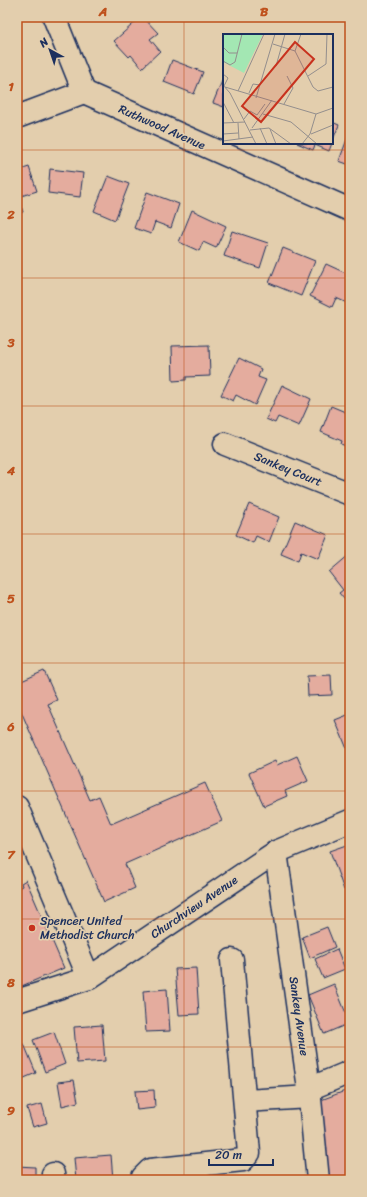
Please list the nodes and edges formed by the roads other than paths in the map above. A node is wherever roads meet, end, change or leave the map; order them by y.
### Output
1 (54, 17) edge
2 (84, 92) junction
3 (17, 117) edge
4 (350, 210) edge
5 (225, 444) dead end
6 (350, 494) edge
7 (17, 807) edge
8 (350, 821) edge
9 (276, 852) junction
10 (232, 960) dead end
11 (89, 978) junction
12 (17, 1001) edge
13 (350, 1072) edge
14 (309, 1093) junction
15 (245, 1101) junction
16 (143, 1180) edge
17 (318, 1180) edge

1 - 2 street
2 - 3 street
2 - 4 street, Ruthwood Avenue
5 - 6 street, Sankey Court
7 - 11 street
8 - 9 street, Churchview Avenue
9 - 11 street, Churchview Avenue
9 - 14 street, Sankey Avenue
10 - 15 street
11 - 12 street, Churchview Avenue
13 - 14 street
14 - 15 street
14 - 17 street, Sankey Avenue
15 - 16 street

